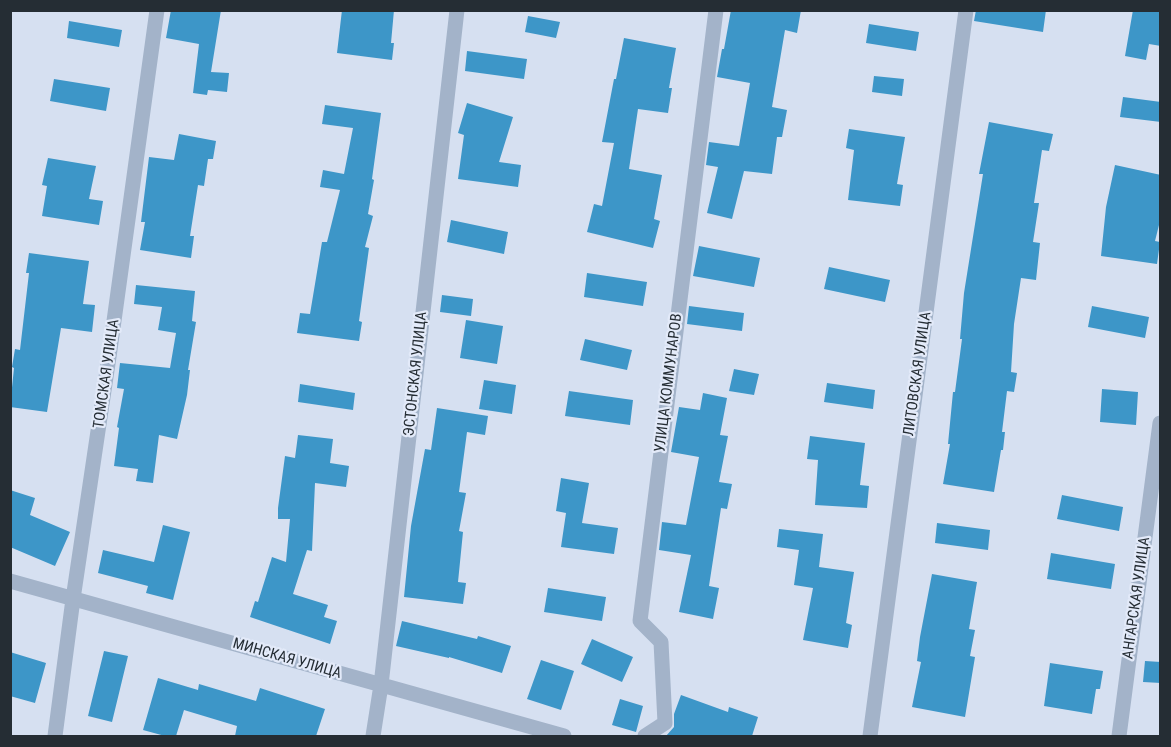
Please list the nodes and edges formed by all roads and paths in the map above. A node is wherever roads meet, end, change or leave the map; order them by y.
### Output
1 (157, 10) edge
2 (457, 10) edge
3 (716, 10) edge
4 (966, 10) edge
5 (1161, 423) edge
6 (10, 580) edge
7 (73, 599) junction
8 (381, 685) junction
9 (55, 736) edge
10 (373, 736) edge
11 (564, 736) edge
12 (645, 736) edge
13 (870, 736) edge
14 (1119, 736) edge

1 - 7 street, ТОМСКАЯ УЛИЦА
2 - 8 street, ЭСТОНСКАЯ УЛИЦА
3 - 12 street, УЛИЦА КОММУНАРОВ
4 - 13 street, ЛИТОВСКАЯ УЛИЦА
5 - 14 street, АНГАРСКАЯ УЛИЦА
6 - 7 street, МИНСКАЯ УЛИЦА
7 - 8 street, МИНСКАЯ УЛИЦА
7 - 9 street, ТОМСКАЯ УЛИЦА
8 - 10 street, ЭСТОНСКАЯ УЛИЦА
8 - 11 street, МИНСКАЯ УЛИЦА

